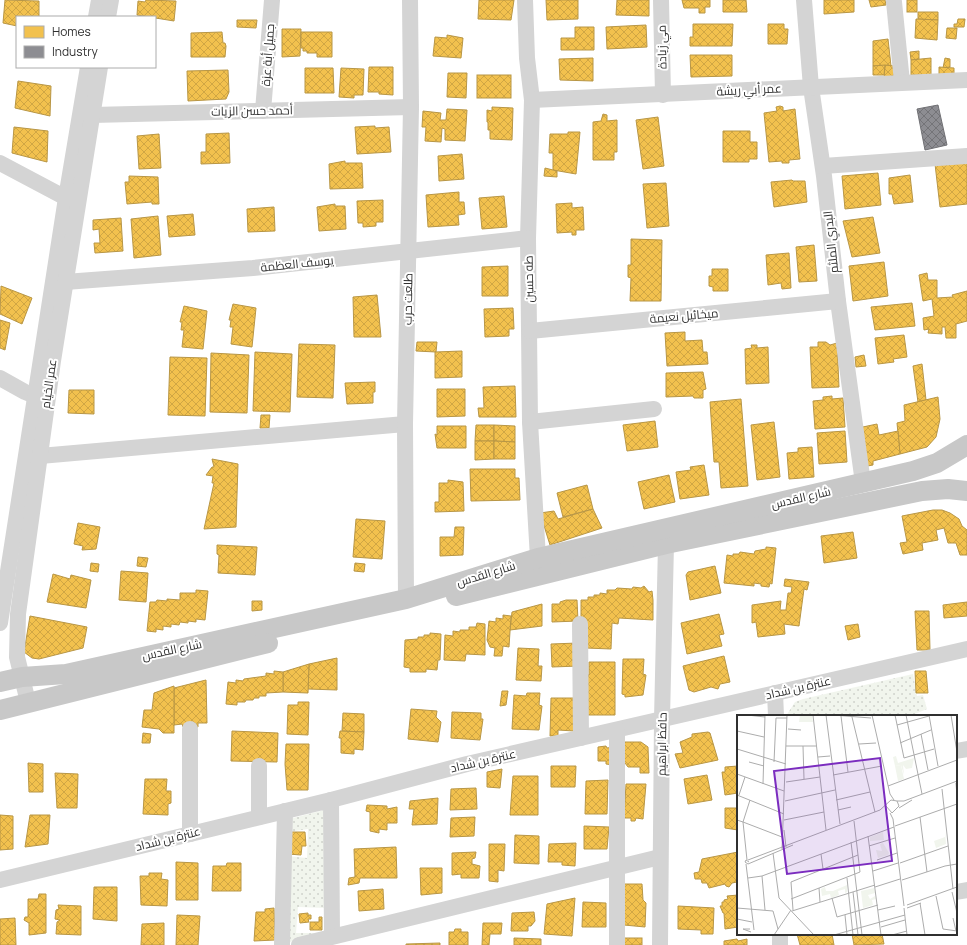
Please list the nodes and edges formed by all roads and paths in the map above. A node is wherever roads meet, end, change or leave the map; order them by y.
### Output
1 (99, 0) edge
2 (111, 0) edge
3 (272, 0) edge
4 (410, 0) edge
5 (524, 0) edge
6 (662, 0) edge
7 (804, 0) edge
8 (894, 2) dead end
9 (96, 16) edge
10 (108, 16) edge
11 (88, 68) edge
12 (100, 68) edge
13 (967, 80) edge
14 (902, 82) junction
15 (811, 87) junction
16 (663, 95) junction
17 (532, 100) junction
18 (411, 107) junction
19 (263, 111) junction
20 (92, 115) junction
21 (967, 156) edge
22 (0, 163) edge
23 (823, 166) junction
24 (66, 198) junction
25 (528, 238) junction
26 (408, 252) junction
27 (65, 282) junction
28 (838, 301) junction
29 (530, 331) junction
30 (0, 378) edge
31 (41, 399) junction
32 (654, 409) dead end
33 (530, 422) junction
34 (405, 424) junction
35 (967, 445) edge
36 (40, 456) junction
37 (863, 483) junction
38 (967, 491) edge
39 (666, 544) junction
40 (538, 558) junction
41 (406, 599) junction
42 (1, 614) edge
43 (580, 624) dead end
44 (967, 649) edge
45 (22, 677) junction
46 (0, 682) edge
47 (776, 693) junction
48 (28, 702) junction
49 (0, 710) edge
50 (776, 715) edge
51 (662, 719) junction
52 (190, 729) dead end
53 (618, 730) junction
54 (581, 738) junction
55 (967, 749) edge
56 (957, 751) edge
57 (259, 766) dead end
58 (330, 800) junction
59 (285, 811) junction
60 (259, 817) junction
61 (190, 834) junction
62 (660, 857) junction
63 (617, 867) junction
64 (0, 880) edge
65 (967, 890) edge
66 (957, 892) edge
67 (332, 936) junction
68 (282, 945) edge
69 (299, 945) edge
70 (617, 945) edge
71 (660, 945) edge

1 - 9 street
2 - 10 street
3 - 19 street, جميل أبة عزة
4 - 18 street, طلعت حرب
5 - 17 street, طه حسين
6 - 16 street, مي زيادة
7 - 15 street, البدري الملثم
8 - 14 street
11 - 24 street, عمر الخيام
12 - 20 street, عمر الخيام
13 - 14 street, عمر أبي ريشة
14 - 15 street, عمر أبي ريشة
15 - 16 street, عمر أبي ريشة
15 - 23 street, البدري الملثم
16 - 17 street, عمر أبي ريشة
17 - 25 street, طه حسين
18 - 19 street, أحمد حسن الزيات
18 - 26 street, طلعت حرب
19 - 20 street, أحمد حسن الزيات
20 - 27 street, عمر الخيام
21 - 23 street
22 - 24 street
23 - 28 street, البدري الملثم
24 - 31 street, عمر الخيام
25 - 26 street, يوسف العظمة
25 - 29 street, طه حسين
26 - 27 street, يوسف العظمة
26 - 34 street, طلعت حرب
27 - 31 street, عمر الخيام
28 - 29 street, ميخائيل نعيمة
28 - 37 street, البدري الملثم
29 - 33 street, طه حسين
30 - 31 street
31 - 36 street, عمر الخيام
31 - 42 street, عمر الخيام
32 - 33 street
33 - 40 street, طه حسين
34 - 36 street
34 - 41 street, طلعت حرب
35 - 37 main road, شارع القدس
36 - 45 street, عمر الخيام
37 - 40 main road, شارع القدس
38 - 39 main road
39 - 48 main road
39 - 51 street, حافظ ابراهيم
40 - 41 main road, شارع القدس
41 - 45 main road, شارع القدس
43 - 54 street
44 - 47 street, عنترة بن شداد
45 - 46 main road, شارع القدس
45 - 48 street, عمر الخيام
47 - 50 street
47 - 51 street, عنترة بن شداد
48 - 49 main road
51 - 53 street, عنترة بن شداد
51 - 62 street, حافظ ابراهيم
52 - 61 street
53 - 54 street, عنترة بن شداد
53 - 63 street
54 - 58 street, عنترة بن شداد
55 - 56 street
57 - 60 street
58 - 59 street, عنترة بن شداد
58 - 67 street
59 - 60 street, عنترة بن شداد
59 - 68 street
60 - 61 street, عنترة بن شداد
61 - 64 street, عنترة بن شداد
62 - 63 street
62 - 71 street, حافظ ابراهيم
63 - 67 street
63 - 70 street
65 - 66 street
67 - 69 street

